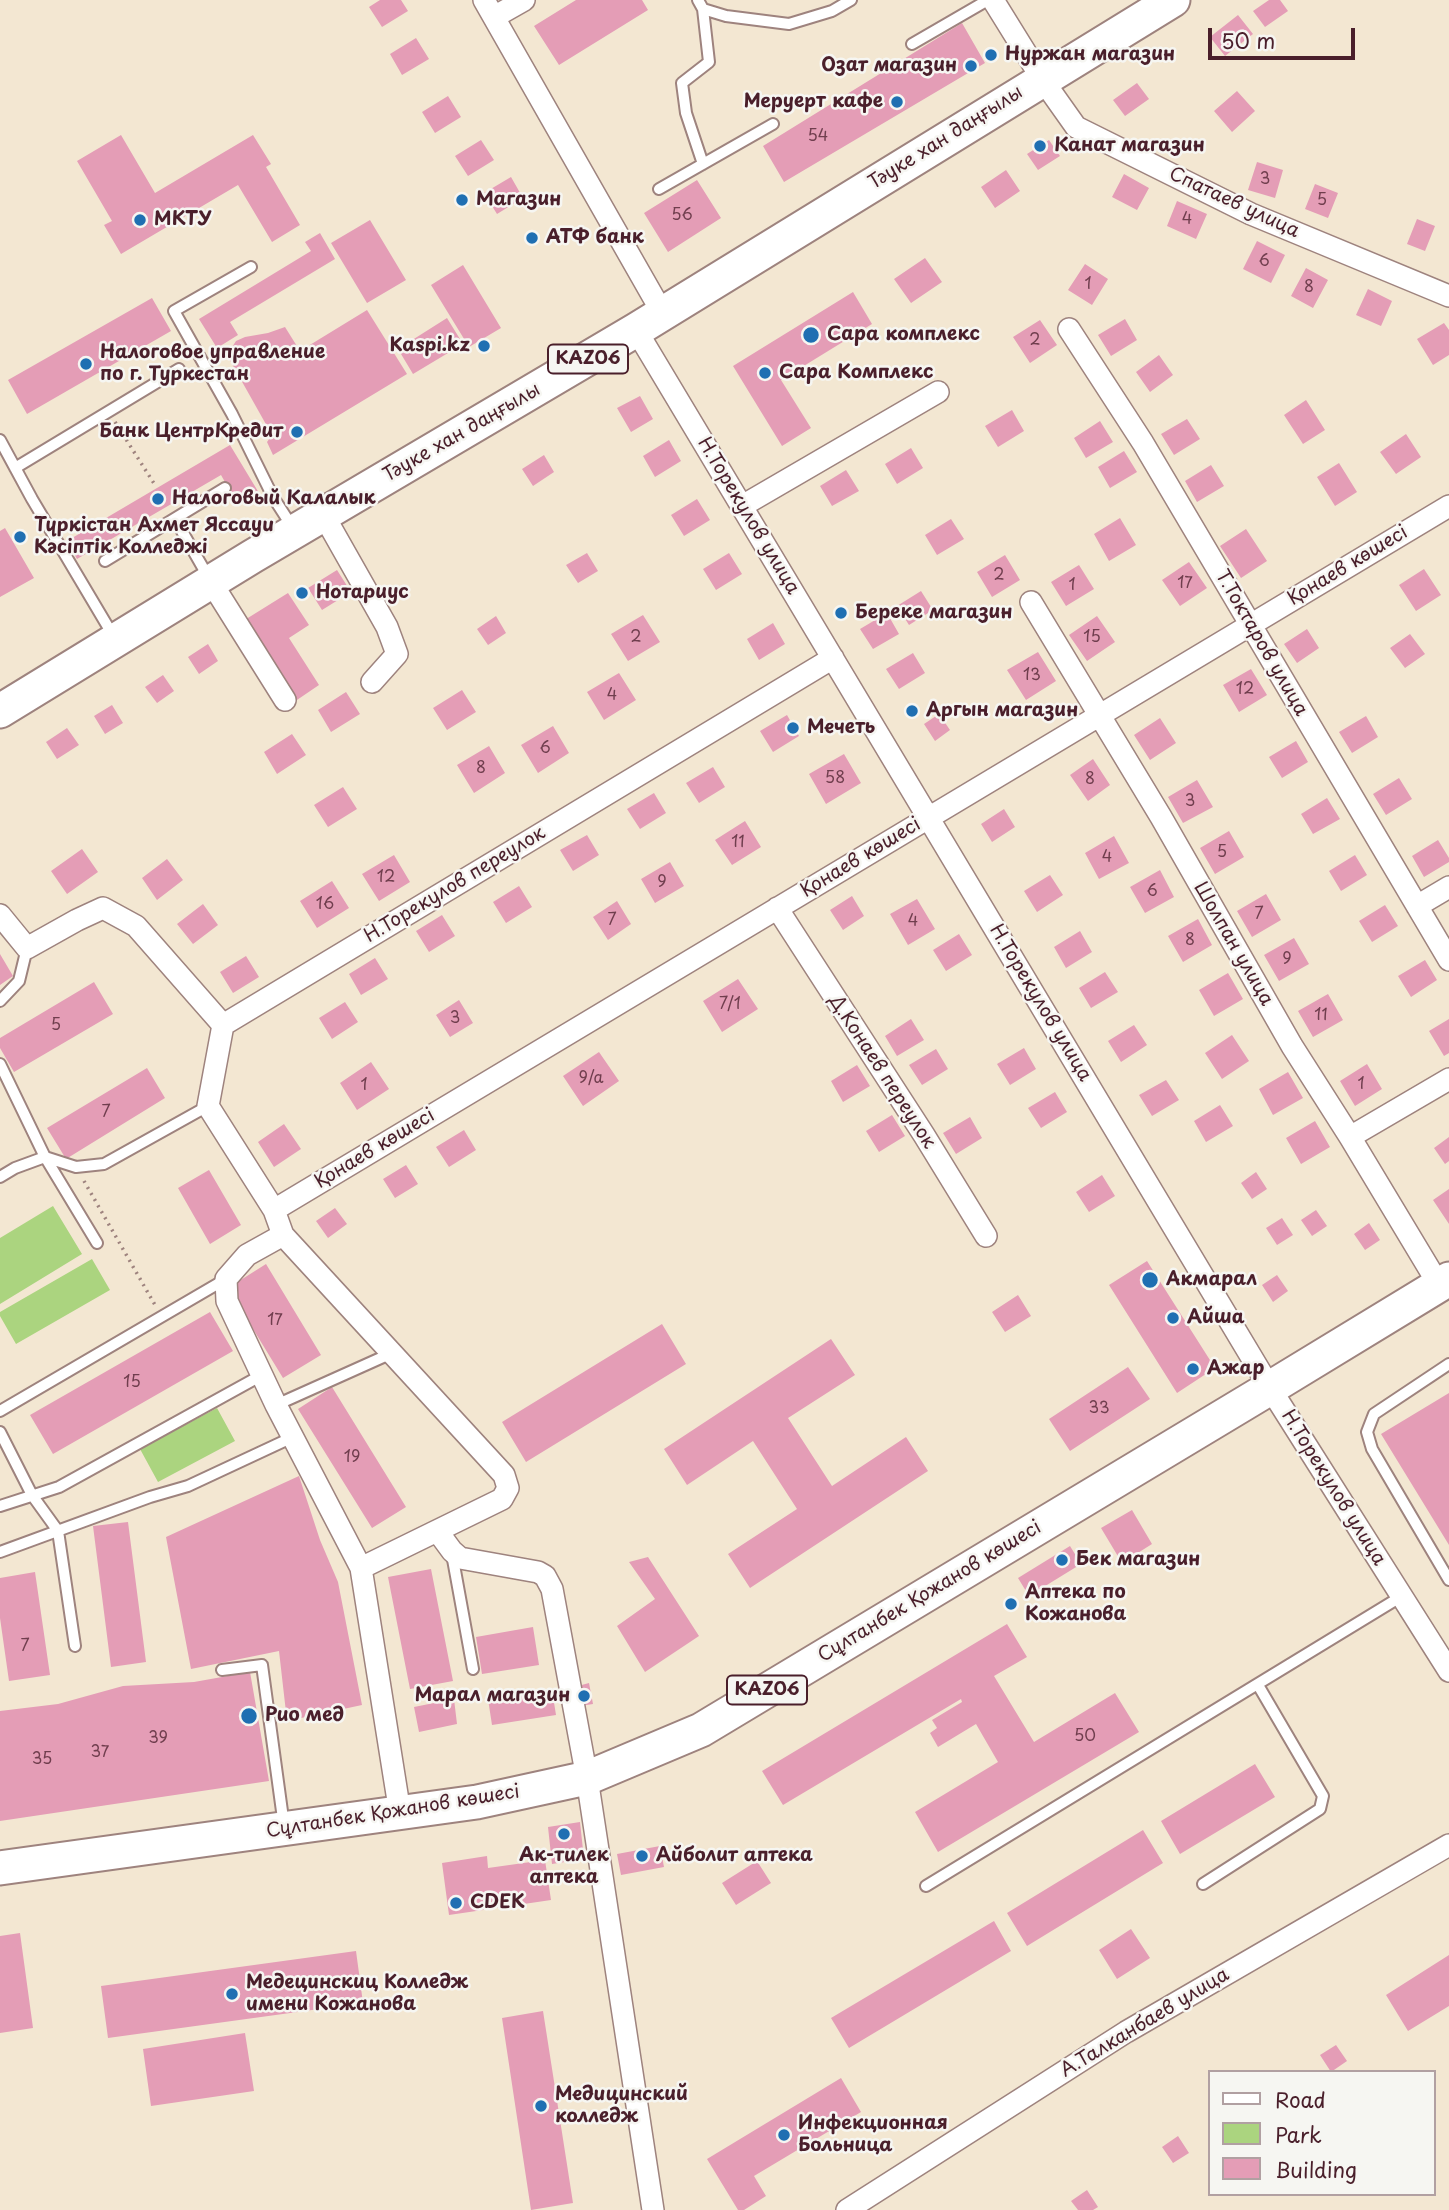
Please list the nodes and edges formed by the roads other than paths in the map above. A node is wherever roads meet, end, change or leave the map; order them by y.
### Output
1 (524, 0) edge
2 (851, 0) edge
3 (990, 0) edge
4 (1173, 0) edge
5 (700, 4) edge
6 (489, 8) edge
7 (912, 44) dead end
8 (1042, 79) junction
9 (773, 124) dead end
10 (703, 164) junction
11 (659, 189) dead end
12 (251, 267) dead end
13 (1449, 296) edge
14 (650, 322) junction
15 (1069, 329) dead end
16 (179, 369) dead end
17 (938, 392) dead end
18 (0, 440) edge
19 (15, 468) junction
20 (225, 488) dead end
21 (742, 506) junction
22 (1449, 506) edge
23 (323, 514) junction
24 (175, 519) junction
25 (295, 531) junction
26 (105, 562) dead end
27 (211, 582) junction
28 (1031, 601) dead end
29 (1251, 625) junction
30 (116, 640) junction
31 (833, 658) junction
32 (372, 682) dead end
33 (285, 700) dead end
34 (0, 711) edge
35 (1100, 715) junction
36 (929, 817) junction
37 (1449, 887) edge
38 (1417, 906) junction
39 (777, 908) junction
40 (0, 915) edge
41 (27, 948) junction
42 (1449, 960) edge
43 (0, 1000) edge
44 (223, 1025) junction
45 (0, 1064) edge
46 (1449, 1079) edge
47 (208, 1105) junction
48 (1350, 1137) junction
49 (45, 1157) junction
50 (0, 1177) edge
51 (274, 1210) junction
52 (283, 1235) junction
53 (986, 1236) dead end
54 (97, 1242) dead end
55 (226, 1279) junction
56 (1444, 1286) edge
57 (392, 1353) junction
58 (1449, 1364) edge
59 (262, 1375) junction
60 (1270, 1388) junction
61 (276, 1405) junction
62 (0, 1411) edge
63 (0, 1432) edge
64 (293, 1437) junction
65 (32, 1495) junction
66 (0, 1506) edge
67 (58, 1531) junction
68 (438, 1532) junction
69 (452, 1551) junction
70 (0, 1552) edge
71 (361, 1568) junction
72 (1449, 1580) edge
73 (1402, 1596) junction
74 (75, 1646) dead end
75 (474, 1669) dead end
76 (222, 1670) dead end
77 (1449, 1671) edge
78 (1258, 1685) junction
79 (587, 1778) junction
80 (400, 1813) junction
81 (285, 1829) junction
82 (1449, 1845) edge
83 (0, 1868) edge
84 (1203, 1884) dead end
85 (926, 1886) dead end
86 (653, 2210) edge
87 (847, 2210) edge

1 - 6 street
2 - 5 lane
3 - 7 lane
3 - 8 street, Спатаев улица
4 - 8 main road, Тәуке хан даңғылы / KАZ06
5 - 10 lane
6 - 14 street, Н.Торекулов улица
8 - 13 street, Спатаев улица
8 - 14 main road, Тәуке хан даңғылы / KАZ06
9 - 10 lane
10 - 11 lane
12 - 25 lane
14 - 21 street, Н.Торекулов улица
14 - 23 main road, Тәуке хан даңғылы / KАZ06
15 - 29 street, Т.Токтаров улица
16 - 19 lane
17 - 21 street
18 - 19 lane
19 - 30 lane
20 - 24 lane
21 - 31 street, Н.Торекулов улица
22 - 29 street, Қонаев көшесі
23 - 25 main road, Тәуке хан даңғылы / KАZ06
23 - 32 street
24 - 26 lane
24 - 27 lane
25 - 27 main road, Тәуке хан даңғылы / KАZ06
27 - 30 main road, Тәуке хан даңғылы / KАZ06
27 - 33 street
28 - 35 street, Шолпан улица
29 - 35 street, Қонаев көшесі
29 - 38 street, Т.Токтаров улица
30 - 34 main road, Тәуке хан даңғылы / KАZ06
31 - 36 street, Н.Торекулов улица
31 - 44 street, Н.Торекулов переулок
35 - 36 street, Қонаев көшесі
35 - 48 street, Шолпан улица
36 - 39 street, Қонаев көшесі
36 - 60 street, Н.Торекулов улица
37 - 38 street
38 - 42 street, Т.Токтаров улица
39 - 51 street, Қонаев көшесі
39 - 53 street, Д.Конаев переулок
40 - 41 street
41 - 43 lane
41 - 44 street
44 - 47 street
45 - 49 lane
46 - 48 street
47 - 49 lane
47 - 51 street
48 - 56 street, Шолпан улица
49 - 50 lane
49 - 54 lane
51 - 52 street
52 - 55 street
52 - 57 street
55 - 59 street
55 - 62 lane
56 - 60 main road, Сұлтанбек Қожанов көшесі / KАZ06
57 - 61 lane
57 - 68 street
58 - 72 lane
59 - 61 street
59 - 65 lane
60 - 73 street, Н.Торекулов улица
60 - 79 main road, Сұлтанбек Қожанов көшесі / KАZ06
61 - 64 street
63 - 65 lane
64 - 67 lane
64 - 71 street
65 - 66 lane
65 - 67 lane
67 - 70 lane
67 - 74 lane
68 - 69 street
68 - 71 street
69 - 75 lane
69 - 79 street
71 - 80 street
73 - 77 street, Н.Торекулов улица
73 - 78 lane
76 - 81 lane
78 - 84 lane
78 - 85 lane
79 - 80 main road, Сұлтанбек Қожанов көшесі / KАZ06
79 - 86 street
80 - 81 main road, Сұлтанбек Қожанов көшесі / KАZ06
81 - 83 main road, Сұлтанбек Қожанов көшесі / KАZ06
82 - 87 street, А.Талканбаев улица

